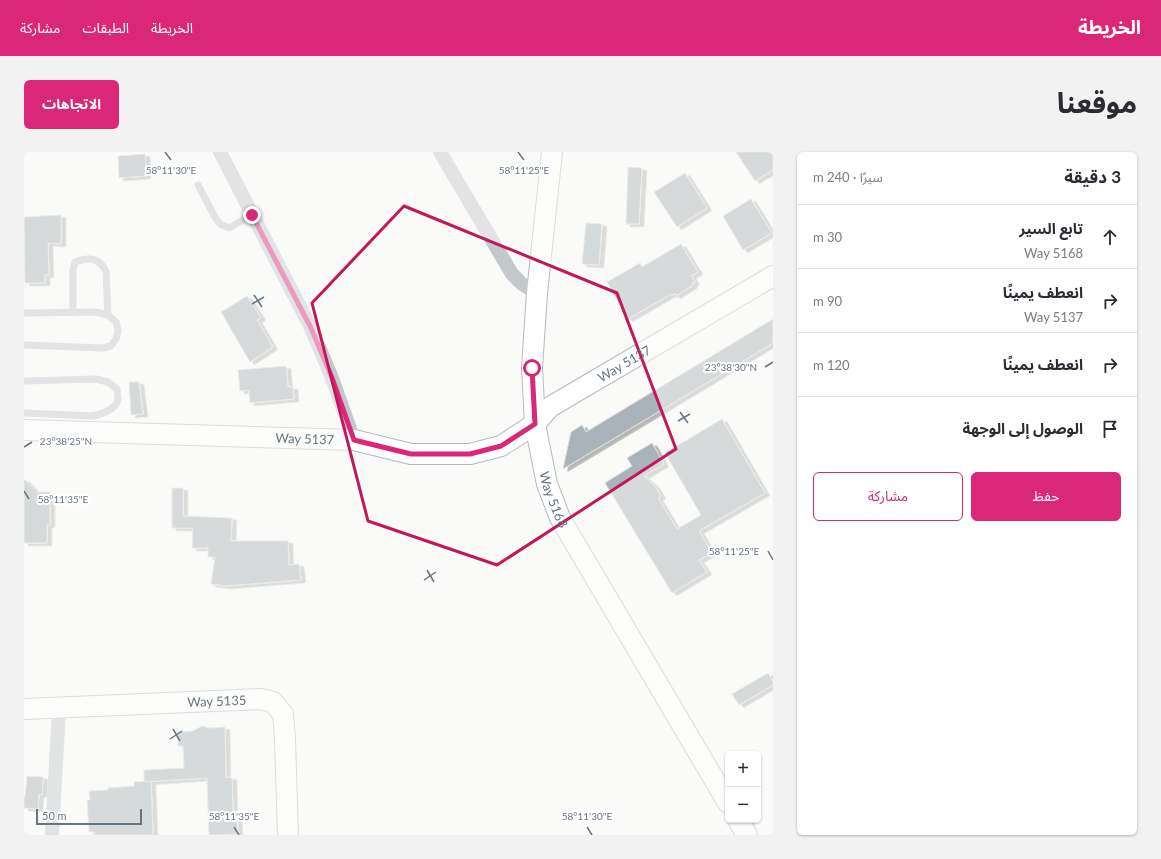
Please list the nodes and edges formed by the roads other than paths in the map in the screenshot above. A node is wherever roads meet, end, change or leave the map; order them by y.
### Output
1 (220, 152) edge
2 (440, 152) edge
3 (552, 152) edge
4 (198, 185) dead end
5 (252, 215) junction
6 (773, 276) edge
7 (537, 293) junction
8 (24, 312) edge
9 (73, 312) junction
10 (108, 314) junction
11 (24, 345) edge
12 (24, 381) edge
13 (24, 413) edge
14 (535, 424) junction
15 (24, 430) edge
16 (354, 440) junction
17 (59, 708) junction
18 (24, 709) edge
19 (725, 798) edge
20 (740, 823) edge
21 (52, 835) edge
22 (288, 835) edge
23 (747, 835) edge

1 - 5 street
2 - 7 street
3 - 7 street, Way 5168
4 - 5 lane
5 - 16 street
6 - 14 street, Way 5137
7 - 14 street, Way 5168
8 - 9 lane
9 - 10 lane
9 - 10 lane
10 - 11 lane
12 - 13 lane
14 - 16 street, Way 5137
14 - 19 street, Way 5168
15 - 16 street, Way 5137
17 - 18 street, Way 5135
17 - 21 street
17 - 22 street, Way 5135
20 - 23 street

